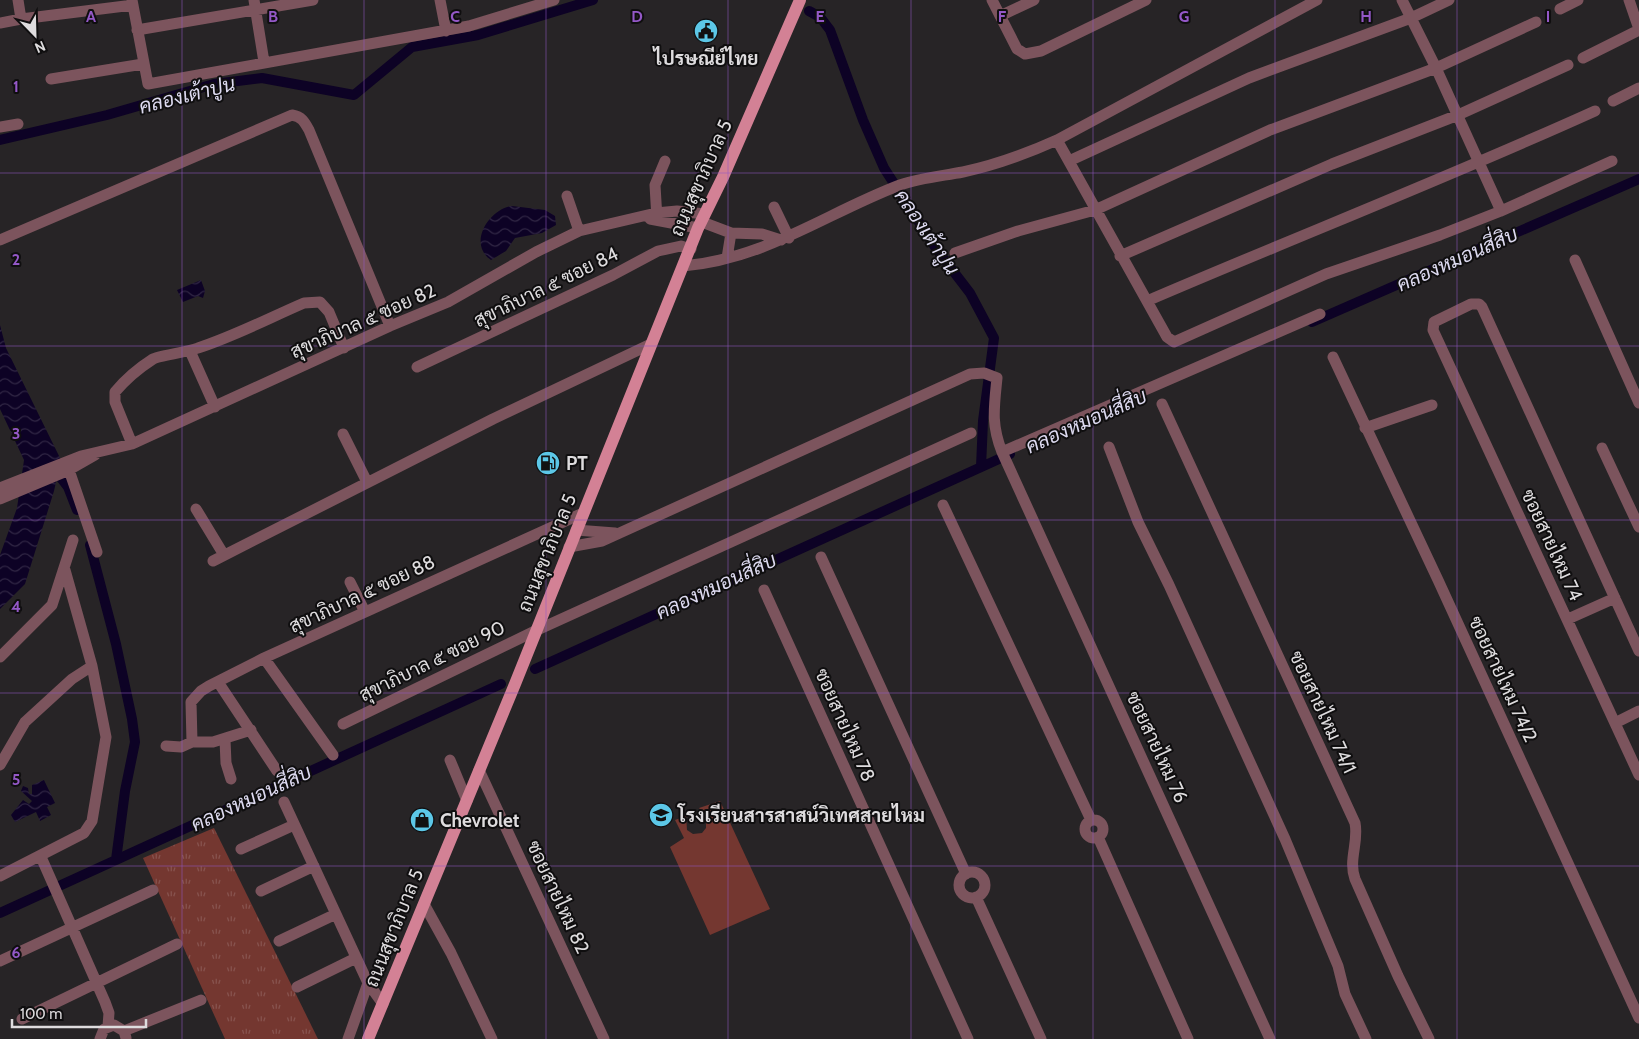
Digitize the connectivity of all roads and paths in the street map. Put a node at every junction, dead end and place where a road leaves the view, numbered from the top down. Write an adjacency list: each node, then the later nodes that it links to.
1 (18, 0): 19 (street)
2 (314, 0): 15 (street)
3 (440, 0): 24 (street)
4 (554, 0): 24 (street)
5 (800, 0): 47 (main road, ถนนสุขาภิบาล 5)
6 (992, 0): 17 (street)
7 (1034, 0): 17 (street)
8 (1146, 0): 17 (street)
9 (1317, 0): 37 (street)
10 (1402, 0): 18 (street)
11 (1449, 0): 18 (street)
12 (1578, 0): 16 (street)
13 (1628, 0): 22 (street)
14 (133, 3): 19 (street); 23 (street)
15 (255, 5): 23 (street); 26 (street)
16 (1560, 9)
17 (1000, 16)
18 (1412, 18): 29 (street); 39 (street)
19 (21, 19): 21 (street)
20 (1536, 22): 29 (street)
21 (0, 23)
22 (1639, 29): 25 (street)
23 (137, 30): 27 (street)
24 (446, 31): 26 (street)
25 (1583, 58)
26 (264, 62): 27 (street)
27 (143, 64): 30 (street)
28 (1568, 65): 34 (street)
29 (1436, 68): 34 (street); 44 (street)
30 (51, 79)
31 (1639, 88): 32 (street)
32 (1613, 101)
33 (1595, 111): 41 (street)
34 (1458, 115): 41 (street); 54 (street)
35 (18, 124): 36 (street)
36 (0, 127)
37 (1057, 140): 39 (street); 50 (street)
38 (665, 161): 46 (street)
39 (1069, 161): 44 (street)
40 (1612, 161): 45 (street)
41 (1478, 164): 45 (street); 58 (street)
42 (567, 196): 48 (street)
43 (774, 207): 50 (street)
44 (1095, 210): 53 (street); 54 (street)
45 (1500, 211): 58 (street)
46 (656, 217): 47 (street, สุขาภิบาล ๕ ซอย 82); 48 (street, สุขาภิบาล ๕ ซอย 82)
47 (702, 221): 49 (street, สุขาภิบาล ๕ ซอย 82); 52 (main road, ถนนสุขาภิบาล 5)
48 (579, 231): 60 (street, สุขาภิบาล ๕ ซอย 82)
49 (731, 233): 50 (street, สุขาภิบาล ๕ ซอย 82); 55 (street)
50 (785, 239): 55 (street)
51 (0, 240): 60 (street)
52 (691, 249): 57 (main road, ถนนสุขาภิบาล 5); 65 (street, สุขาภิบาล ๕ ซอย 84)
53 (955, 253)
54 (1120, 256): 58 (street)
55 (727, 258): 57 (street)
56 (1575, 260): 67 (street)
57 (683, 266): 61 (main road, ถนนสุขาภิบาล 5)
58 (1146, 301)
59 (1320, 314): 76 (street)
60 (390, 326): 62 (street, สุขาภิบาล ๕ ซอย 82)
61 (651, 344): 78 (street); 82 (main road, ถนนสุขาภิบาล 5)
62 (344, 348): 63 (street); 69 (street, สุขาภิบาล ๕ ซอย 82)
63 (190, 351): 69 (street); 73 (street)
64 (1333, 357): 70 (street, ซอยสายไหม 74/2)
65 (417, 367)
66 (1162, 404): 157 (street, ซอยสายไหม 74/1)
67 (1639, 404)
68 (1432, 405): 70 (street)
69 (215, 407): 73 (street, สุขาภิบาล ๕ ซอย 82)
70 (1366, 428): 143 (street, ซอยสายไหม 74/2)
71 (971, 433): 100 (street, สุขาภิบาล ๕ ซอย 90)
72 (343, 434): 78 (street)
73 (132, 444): 77 (street, สุขาภิบาล ๕ ซอย 82)
74 (1109, 447): 156 (street)
75 (1602, 448): 83 (street)
76 (1003, 454): 85 (street, ซอยสายไหม 76); 155 (street, ซอยสายไหม 76)
77 (67, 467): 79 (street, สุขาภิบาล ๕ ซอย 82); 88 (street)
78 (367, 482): 89 (street)
79 (0, 495)
80 (943, 505): 154 (street)
81 (196, 509): 89 (street)
82 (583, 513): 84 (main road, ถนนสุขาภิบาล 5); 98 (street, สุขาภิบาล ๕ ซอย 88)
83 (1639, 527)
84 (576, 530): 85 (street); 87 (main road, ถนนสุขาภิบาล 5)
85 (616, 533): 87 (street)
86 (74, 540): 92 (street)
87 (569, 547): 100 (main road, ถนนสุขาภิบาล 5)
88 (98, 552)
89 (224, 555): 91 (street)
90 (821, 557): 126 (street)
91 (213, 561)
92 (65, 570): 96 (street); 97 (street)
93 (350, 582): 98 (street)
94 (764, 590): 152 (street, ซอยสายไหม 78)
95 (1615, 598): 99 (street); 99 (street, ซอยสายไหม 74); 101 (street)
96 (73, 604): 97 (street); 104 (street)
97 (52, 605): 102 (street)
98 (365, 612): 103 (street, สุขาภิบาล ๕ ซอย 88)
99 (1568, 619): 107 (street, ซอยสายไหม 74)
100 (535, 631): 108 (street, สุขาภิบาล ๕ ซอย 90); 116 (main road, ถนนสุขาภิบาล 5)
101 (1639, 651)
102 (0, 658)
103 (264, 658): 105 (street, สุขาภิบาล ๕ ซอย 88); 113 (street)
104 (92, 666): 115 (street); 124 (street)
105 (218, 682): 109 (street); 111 (street, สุขาภิบาล ๕ ซอย 88)
106 (1639, 711): 107 (street)
107 (1615, 723): 118 (street, ซอยสายไหม 74)
108 (343, 724)
109 (251, 730): 110 (street); 117 (street)
110 (225, 740): 111 (street); 119 (street)
111 (192, 742): 112 (street)
112 (166, 746)
113 (333, 755)
114 (450, 760): 120 (street)
115 (0, 765)
116 (479, 770): 120 (main road, ถนนสุขาภิบาล 5); 151 (street, ซอยสายไหม 82)
117 (278, 771)
118 (1639, 776)
119 (231, 779)
120 (467, 801): 131 (main road, ถนนสุขาภิบาล 5)
121 (284, 802): 122 (street)
122 (294, 825): 123 (street); 125 (street)
123 (241, 849)
124 (41, 857): 127 (street); 133 (street)
125 (314, 866): 129 (street); 132 (street)
126 (966, 874): 130 (street); 130 (street)
127 (0, 876)
128 (154, 890): 133 (street)
129 (261, 891)
130 (976, 897): 153 (street)
131 (424, 904): 142 (main road, ถนนสุขาภิบาล 5); 150 (street)
132 (336, 914): 134 (street); 136 (street)
133 (72, 927): 137 (street); 138 (street)
134 (279, 941)
135 (177, 944): 138 (street)
136 (356, 958): 139 (street); 140 (street)
137 (0, 961)
138 (98, 983): 144 (street); 145 (street)
139 (368, 983): 142 (street); 148 (street)
140 (297, 987)
141 (201, 1000): 146 (street)
142 (383, 1004): 149 (main road, ถนนสุขาภิบาล 5)
143 (1639, 1018)
144 (22, 1019)
145 (108, 1026): 146 (street); 147 (street)
146 (125, 1035)
147 (100, 1039)
148 (348, 1039)
149 (368, 1039)
150 (492, 1039)
151 (604, 1039)
152 (968, 1039)
153 (1041, 1039)
154 (1188, 1039)
155 (1270, 1039)
156 (1366, 1039)
157 (1429, 1039)

